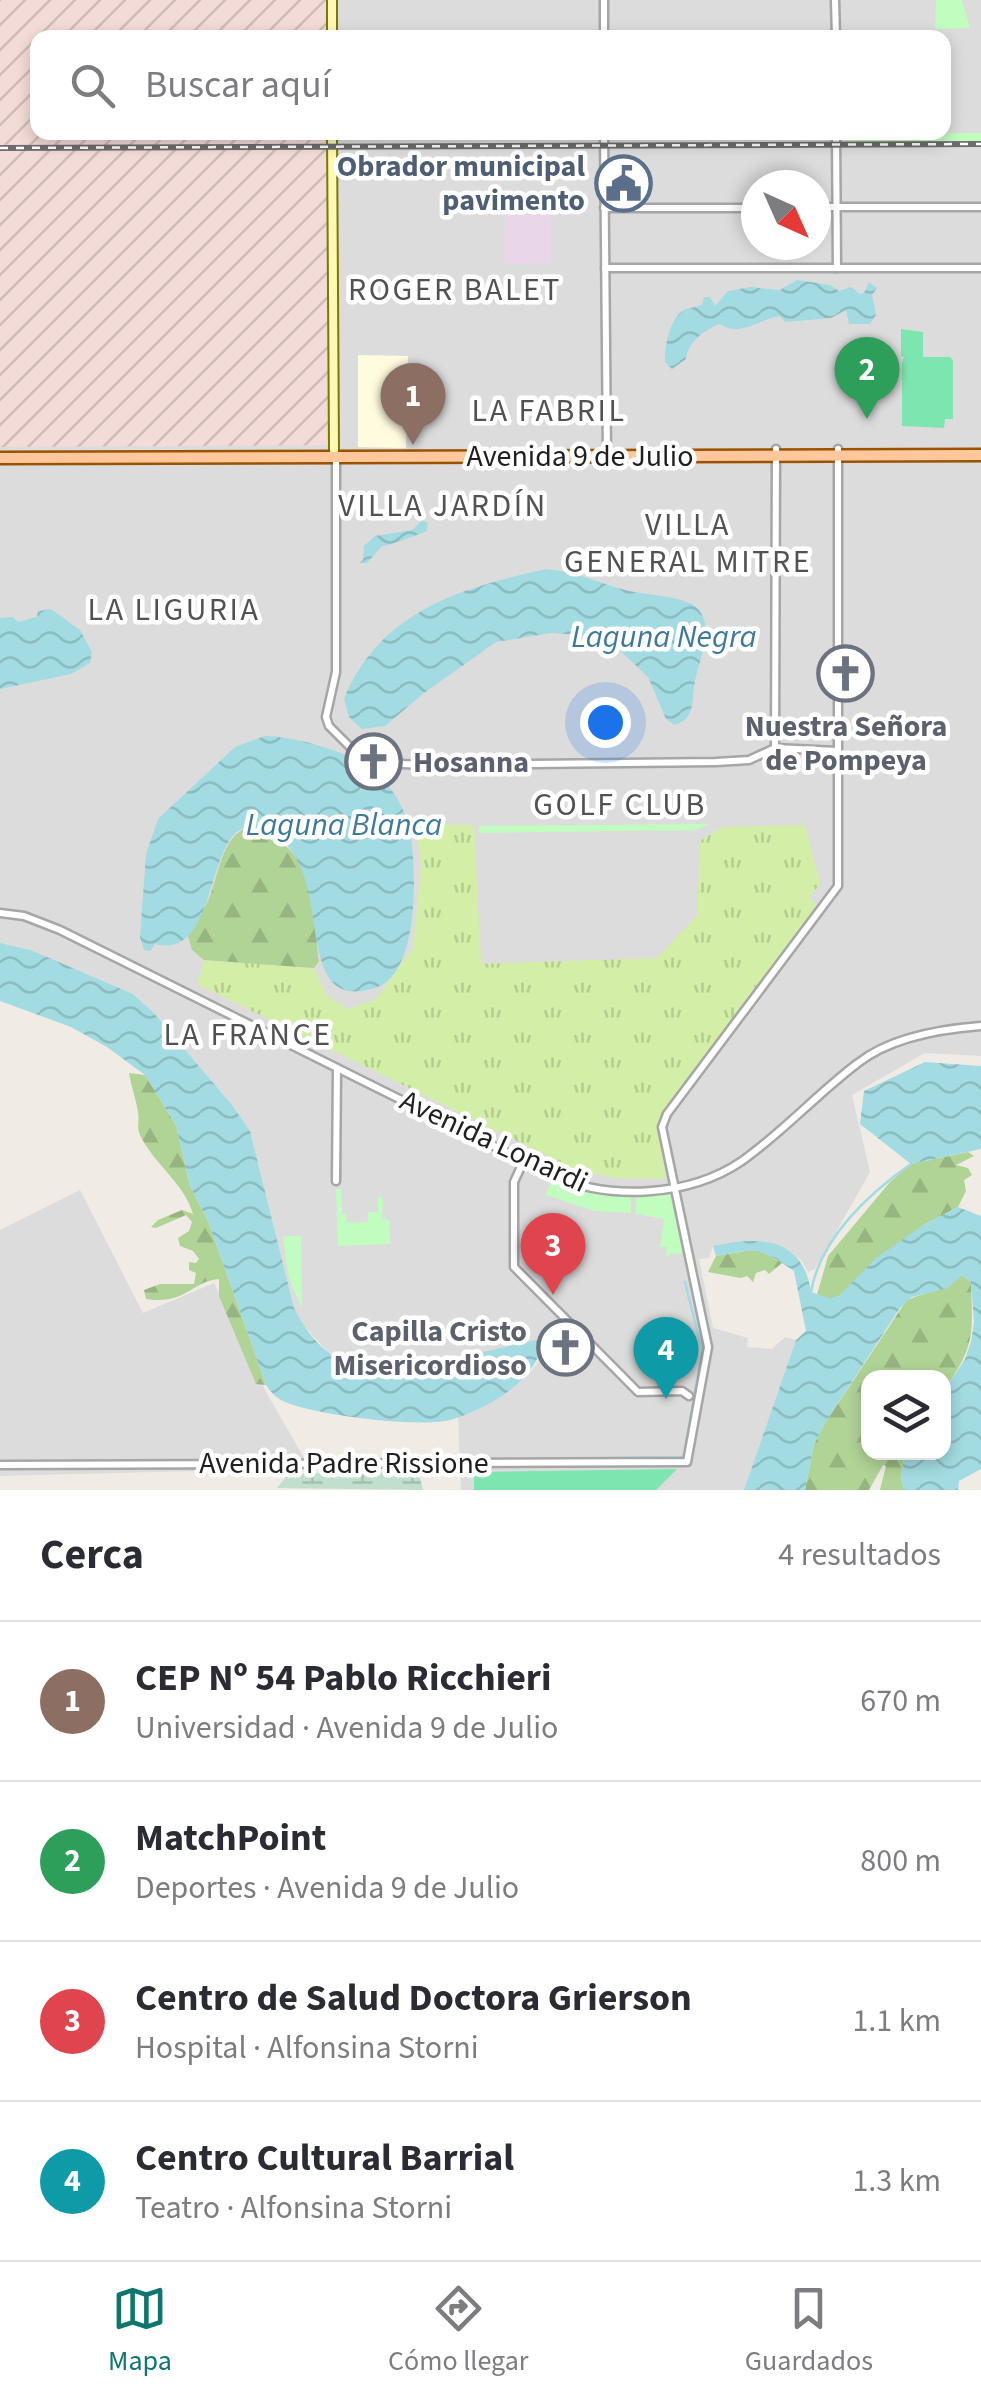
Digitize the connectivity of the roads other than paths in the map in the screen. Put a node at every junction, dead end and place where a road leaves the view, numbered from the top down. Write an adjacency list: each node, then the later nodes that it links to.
1 (332, 0): 4 (main road)
2 (604, 0): 5 (street)
3 (836, 0): 6 (street)
4 (332, 30)
5 (604, 30)
6 (836, 30)
7 (332, 140): 22 (main road)
8 (604, 140): 13 (street)
9 (836, 140): 11 (street)
10 (831, 207): 11 (street)
11 (836, 207): 12 (street); 16 (street)
12 (981, 207)
13 (604, 208): 14 (street); 15 (street)
14 (741, 208)
15 (605, 268): 16 (street); 18 (street)
16 (837, 268): 17 (street)
17 (981, 268)
18 (607, 452): 19 (main road, Avenida 9 de Julio); 22 (main road, Avenida 9 de Julio)
19 (776, 452): 20 (main road, Avenida 9 de Julio); 24 (street)
20 (838, 452): 21 (main road, Avenida 9 de Julio); 25 (street)
21 (981, 452)
22 (335, 453): 23 (main road, Avenida 9 de Julio); 24 (street)
23 (0, 455)
24 (775, 748): 25 (street)
25 (837, 750): 31 (street)
26 (0, 913): 28 (street, Avenida Lonardi)
27 (981, 1026): 31 (street, Avenida Lonardi)
28 (337, 1068): 29 (street, Avenida Lonardi); 30 (street)
29 (524, 1160): 31 (street, Avenida Lonardi); 32 (street)
30 (336, 1180)
31 (675, 1188): 33 (street, Avenida Padre Rissione)
32 (689, 1396)
33 (0, 1465)

